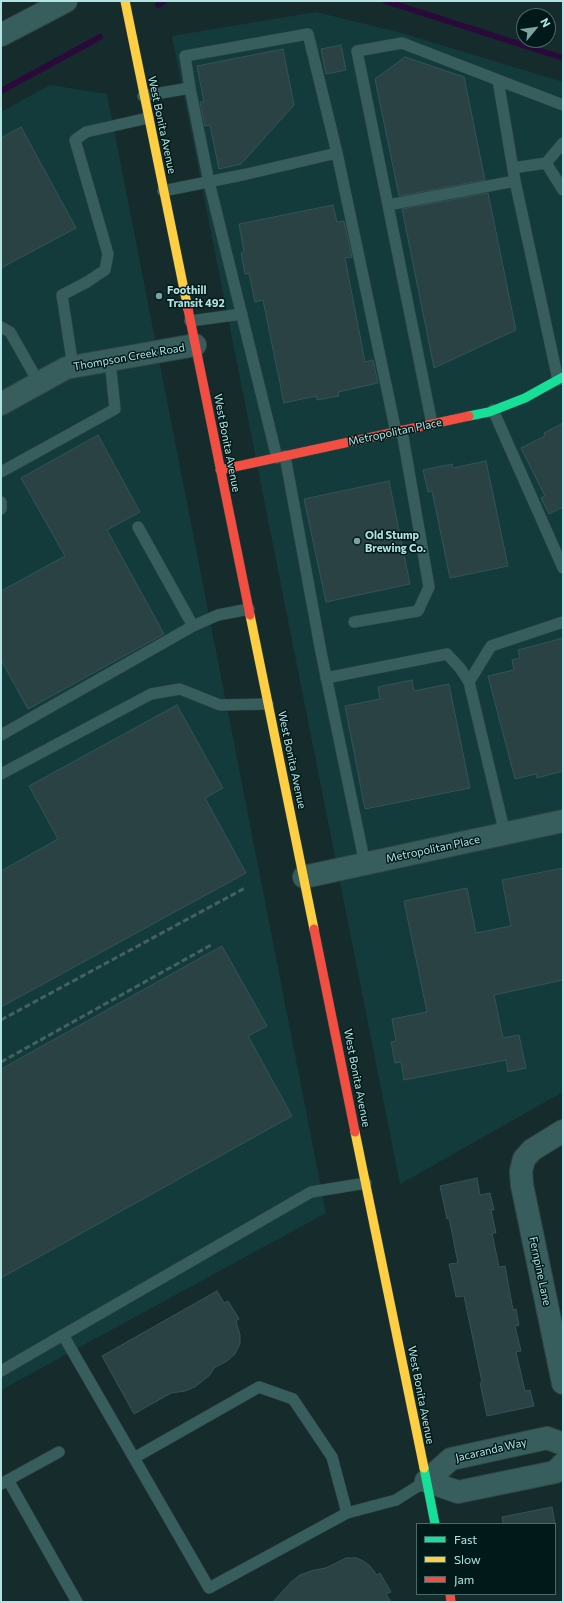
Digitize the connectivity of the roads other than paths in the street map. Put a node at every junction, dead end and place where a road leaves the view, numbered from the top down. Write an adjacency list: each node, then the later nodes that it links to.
1 (66, 1): 3 (street)
2 (125, 1): 6 (main road, West Bonita Avenue)
3 (1, 35)
4 (498, 80): 7 (lane); 12 (lane); 17 (lane)
5 (190, 88): 6 (lane); 10 (lane); 14 (lane)
6 (143, 96): 8 (main road, West Bonita Avenue)
7 (563, 105)
8 (148, 118): 16 (main road, West Bonita Avenue); 23 (lane)
9 (563, 143): 11 (lane)
10 (337, 153): 14 (lane); 29 (lane)
11 (546, 163): 12 (lane); 15 (lane)
12 (513, 168): 13 (lane)
13 (515, 181): 17 (lane); 24 (lane)
14 (209, 182): 16 (lane); 18 (lane)
15 (563, 190)
16 (163, 191): 19 (main road, West Bonita Avenue)
17 (388, 205): 28 (lane)
18 (242, 314): 19 (lane); 30 (lane)
19 (190, 321): 21 (main road, West Bonita Avenue)
20 (1, 327): 25 (lane)
21 (195, 346): 22 (street, Thompson Creek Road); 31 (main road, West Bonita Avenue)
22 (110, 361): 23 (street, Thompson Creek Road); 32 (lane)
23 (73, 367): 25 (street, Thompson Creek Road)
24 (561, 376): 27 (main road, Metropolitan Place)
25 (39, 383): 26 (street, Thompson Creek Road)
26 (1, 404)
27 (493, 410): 28 (main road, Metropolitan Place); 36 (lane)
28 (432, 424): 29 (main road, Metropolitan Place)
29 (399, 431): 30 (main road, Metropolitan Place); 38 (lane)
30 (281, 457): 31 (main road, Metropolitan Place); 41 (lane)
31 (220, 470): 37 (main road, West Bonita Avenue)
32 (1, 472)
33 (1, 502): 34 (lane)
34 (1, 509)
35 (138, 527): 40 (lane)
36 (563, 568)
37 (248, 609): 40 (lane); 43 (main road, West Bonita Avenue)
38 (354, 622)
39 (563, 622): 42 (lane)
40 (193, 626): 44 (lane)
41 (326, 678): 42 (lane); 48 (lane)
42 (469, 682): 47 (lane)
43 (268, 704): 45 (lane); 49 (main road, West Bonita Avenue)
44 (1, 735)
45 (1, 774)
46 (563, 821): 47 (street, Metropolitan Place)
47 (505, 834): 48 (street, Metropolitan Place)
48 (364, 864): 49 (street, Metropolitan Place)
49 (304, 877): 51 (main road, West Bonita Avenue)
50 (563, 1131): 54 (street, Fernpine Lane)
51 (366, 1183): 52 (lane); 59 (main road, West Bonita Avenue)
52 (63, 1336): 53 (lane); 57 (lane)
53 (1, 1371)
54 (563, 1383)
55 (563, 1444): 59 (street, Jacaranda Way)
56 (59, 1452): 60 (lane)
57 (134, 1458): 61 (lane); 61 (lane)
58 (563, 1464): 59 (street)
59 (426, 1480): 61 (lane); 62 (main road, West Bonita Avenue)
60 (5, 1482): 63 (lane)
61 (347, 1513)
62 (435, 1523)
63 (77, 1602)

